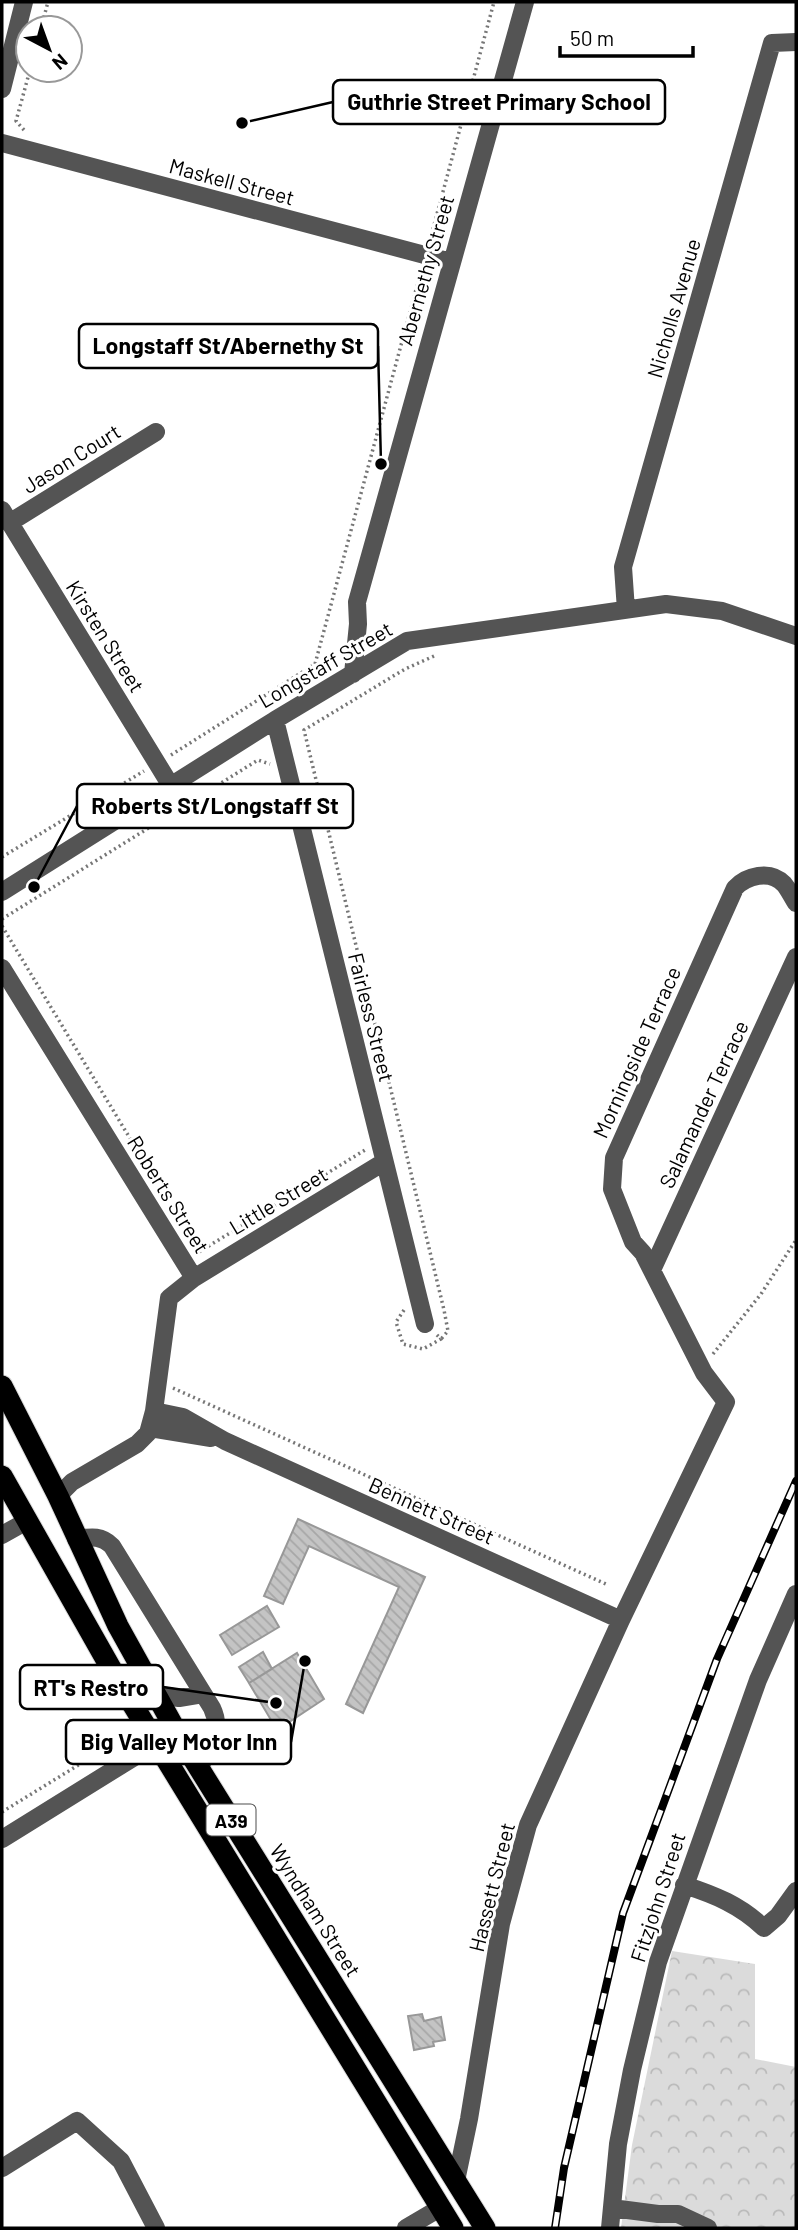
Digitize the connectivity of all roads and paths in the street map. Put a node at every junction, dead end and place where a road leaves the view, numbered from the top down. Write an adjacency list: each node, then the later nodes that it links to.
1 (24, 2): 6 (street)
2 (494, 2): 9 (path)
3 (525, 2): 10 (street, Abernethy Street)
4 (796, 42): 13 (street, Nicholls Avenue)
5 (26, 84): 7 (path)
6 (2, 89)
7 (27, 135)
8 (2, 143): 9 (street, Maskell Street)
9 (426, 256): 10 (street, Maskell Street); 18 (path)
10 (450, 262): 16 (street, Abernethy Street)
11 (156, 432): 12 (street, Jason Court)
12 (6, 517): 18 (street, Kirsten Street)
13 (626, 610): 14 (street, Longstaff Street); 16 (street, Longstaff Street)
14 (796, 636)
15 (437, 655): 37 (path)
16 (353, 674): 17 (street, Longstaff Street)
17 (275, 720): 20 (street, Longstaff Street); 30 (street, Fairless Street)
18 (158, 763): 20 (street, Kirsten Street); 21 (path)
19 (272, 764): 24 (path)
20 (171, 786): 22 (street, Longstaff Street)
21 (2, 857)
22 (2, 892)
23 (796, 903): 33 (street, Morningside Terrace)
24 (2, 919)
25 (2, 926): 28 (path)
26 (796, 957): 33 (street, Salamander Terrace)
27 (2, 968): 34 (street, Roberts Street)
28 (136, 1147)
29 (367, 1149): 32 (path)
30 (384, 1162): 34 (street, Little Street); 36 (street, Fairless Street)
31 (796, 1240): 38 (path)
32 (199, 1252)
33 (652, 1270): 38 (street, Morningside Terrace)
34 (194, 1278): 41 (street, Roberts Street)
35 (405, 1308): 37 (path)
36 (425, 1324): 37 (path)
37 (441, 1339)
38 (704, 1374): 49 (street, Morningside Terrace)
39 (2, 1386): 43 (highway, Wyndham Street / A39)
40 (172, 1388): 47 (path)
41 (152, 1420): 43 (street); 49 (street, Bennett Street)
42 (2, 1476): 44 (highway, A39)
43 (58, 1496): 44 (highway); 46 (highway, Wyndham Street / A39)
44 (27, 1521): 45 (street); 53 (highway, A39)
45 (2, 1535)
46 (76, 1538): 50 (highway, Wyndham Street / A39); 51 (street)
47 (608, 1585)
48 (796, 1594): 57 (street, Fitzjohn Street)
49 (621, 1620): 60 (street, Hassett Street)
50 (155, 1694): 51 (street); 54 (highway, Wyndham Street / A39)
51 (203, 1695): 54 (street)
52 (124, 1737): 55 (path)
53 (157, 1743): 56 (street); 61 (highway, A39)
54 (199, 1768): 60 (highway, Wyndham Street / A39)
55 (2, 1812)
56 (2, 1839)
57 (684, 1885): 58 (street); 62 (street, Fitzjohn Street)
58 (796, 1891)
59 (2, 2168): 64 (street)
60 (456, 2181): 61 (highway); 67 (highway, Wyndham Street / A39)
61 (440, 2208): 65 (street); 66 (highway, A39)
62 (612, 2208): 63 (street); 68 (street, Fitzjohn Street)
63 (663, 2221): 69 (street)
64 (156, 2228)
65 (406, 2228)
66 (453, 2228)
67 (485, 2228)
68 (610, 2228)
69 (708, 2228)

